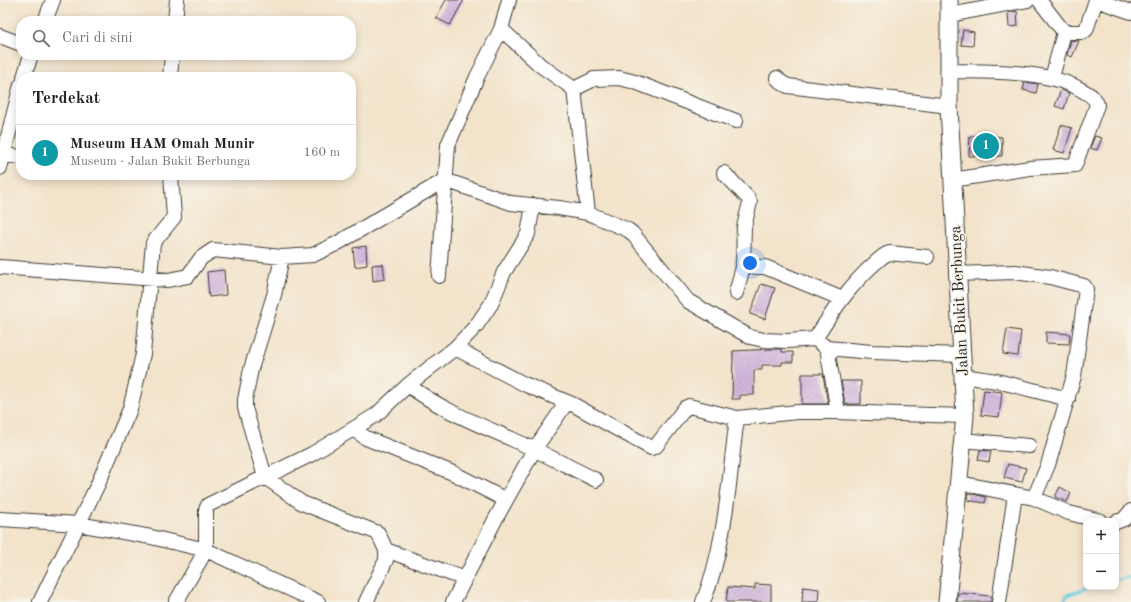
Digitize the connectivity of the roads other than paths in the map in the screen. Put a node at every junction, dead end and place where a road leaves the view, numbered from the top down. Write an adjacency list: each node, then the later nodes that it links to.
1 (53, 0): 8 (street)
2 (177, 0): 9 (street)
3 (509, 0): 10 (street)
4 (1028, 0): 6 (street)
5 (1039, 0): 11 (street)
6 (950, 7): 16 (main road, Jalan Bukit Berbunga)
7 (1131, 12): 11 (street)
8 (46, 16)
9 (175, 16)
10 (501, 29): 21 (street); 29 (street)
11 (1064, 32): 20 (street)
12 (0, 36): 13 (street)
13 (16, 42)
14 (29, 60): 17 (street)
15 (172, 60): 18 (street)
16 (949, 71): 20 (street); 23 (main road, Jalan Bukit Berbunga)
17 (26, 72)
18 (170, 72)
19 (777, 78): 23 (street)
20 (1052, 78): 30 (street)
21 (574, 89): 24 (street); 32 (street)
22 (16, 104): 25 (street)
23 (949, 106): 30 (main road, Jalan Bukit Berbunga)
24 (736, 121)
25 (3, 152): 26 (street)
26 (16, 156)
27 (724, 173): 36 (street)
28 (171, 180): 39 (street)
29 (445, 180): 31 (street); 33 (street); 38 (street)
30 (952, 180): 37 (main road, Jalan Bukit Berbunga)
31 (533, 205): 32 (street); 43 (street)
32 (588, 213): 42 (street)
33 (282, 257): 39 (street); 57 (street)
34 (927, 257): 41 (street)
35 (0, 266): 39 (street)
36 (743, 267): 40 (street); 41 (street)
37 (956, 274): 45 (main road, Jalan Bukit Berbunga); 48 (street)
38 (439, 276)
39 (150, 279): 67 (street)
40 (736, 293)
41 (840, 298): 42 (street)
42 (814, 340): 44 (street)
43 (455, 348): 47 (street); 49 (street)
44 (826, 348): 45 (street); 50 (street)
45 (961, 355): 46 (main road, Jalan Bukit Berbunga)
46 (962, 376): 48 (street); 51 (main road, Jalan Bukit Berbunga)
47 (408, 385): 53 (street); 56 (street)
48 (1068, 399): 61 (street)
49 (568, 402): 52 (street); 56 (street)
50 (838, 412): 51 (street); 52 (street)
51 (965, 416): 54 (main road, Jalan Bukit Berbunga)
52 (737, 418): 76 (street)
53 (353, 429): 57 (street); 62 (street)
54 (962, 440): 55 (street); 59 (main road, Jalan Bukit Berbunga)
55 (1029, 446)
56 (534, 450): 58 (street); 62 (street)
57 (265, 477): 68 (street); 69 (street)
58 (596, 480)
59 (960, 483): 60 (street); 77 (main road, Jalan Bukit Berbunga)
60 (1015, 495): 61 (street); 78 (street)
61 (1034, 498): 64 (street)
62 (506, 500): 70 (street)
63 (1131, 511): 66 (street)
64 (1090, 518)
65 (0, 519): 67 (street)
66 (1119, 521)
67 (78, 524): 68 (street); 71 (street)
68 (206, 550): 72 (street); 73 (street)
69 (386, 550): 70 (street); 74 (street)
70 (465, 579): 75 (street)
71 (40, 602)
72 (176, 602)
73 (318, 602)
74 (366, 602)
75 (453, 602)
76 (702, 602)
77 (947, 602)
78 (999, 602)

